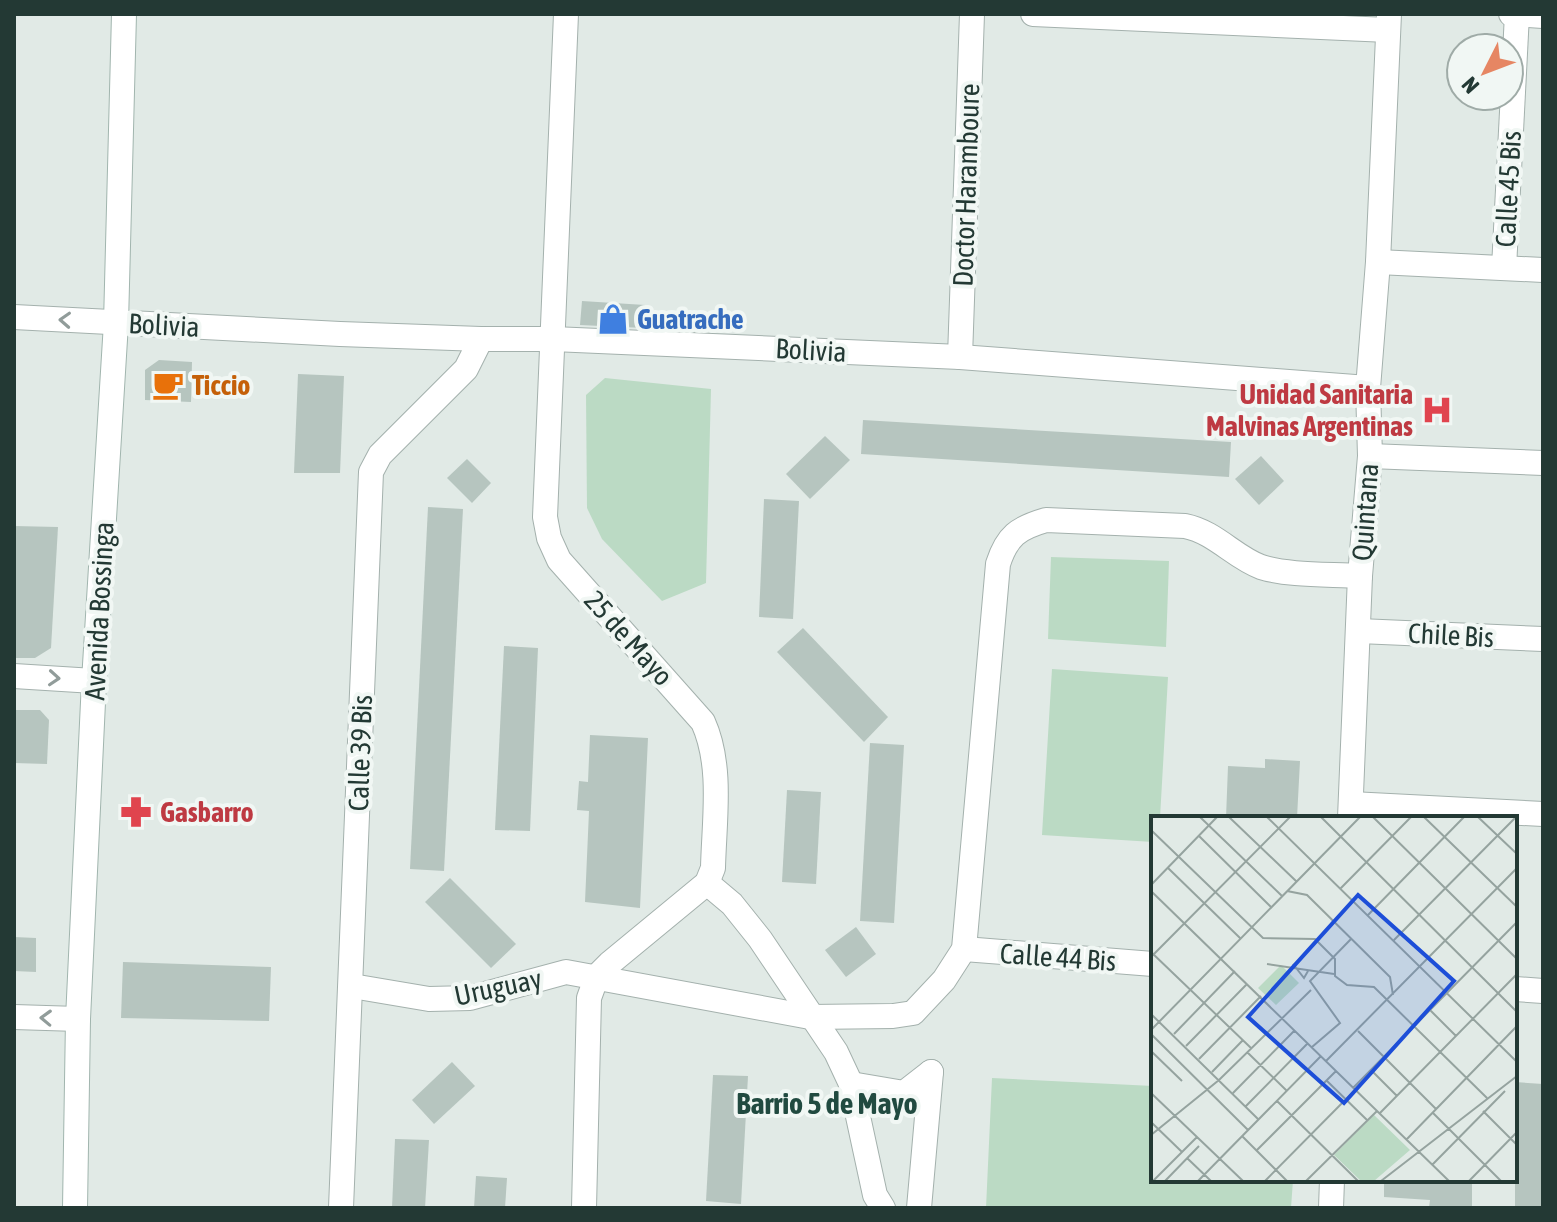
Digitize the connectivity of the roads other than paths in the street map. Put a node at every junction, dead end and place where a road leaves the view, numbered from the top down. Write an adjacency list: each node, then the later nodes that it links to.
1 (124, 14): 14 (street, Avenida Bossinga)
2 (566, 14): 16 (street, 25 de Mayo)
3 (972, 14): 17 (street, Doctor Haramboure)
4 (1033, 14): 7 (street)
5 (1511, 14): 6 (street)
6 (1517, 14): 8 (street); 11 (street, Calle 45 Bis)
7 (1154, 16): 9 (street)
8 (1543, 16)
9 (1389, 22): 10 (street, Quintana)
10 (1378, 262): 11 (street); 18 (street, Quintana)
11 (1504, 268): 12 (street)
12 (1543, 270)
13 (14, 317): 14 (street, Bolivia, one-way to 13)
14 (116, 323): 15 (street, Bolivia); 25 (street, Avenida Bossinga)
15 (481, 339): 16 (street, Bolivia); 32 (street, Calle 39 Bis)
16 (553, 339): 17 (street, Bolivia); 28 (street, 25 de Mayo)
17 (960, 357): 18 (street, Bolivia)
18 (1368, 388): 19 (street, Quintana)
19 (1370, 456): 20 (street); 21 (street, Quintana)
20 (1543, 463)
21 (1360, 576): 22 (street, Quintana); 29 (street)
22 (1359, 631): 23 (street, Chile Bis); 26 (street, Quintana)
23 (1543, 639)
24 (14, 676): 25 (street, one-way to 25)
25 (94, 681): 37 (street, Avenida Bossinga)
26 (1350, 811): 27 (street)
27 (1543, 814)
28 (707, 883): 31 (street); 36 (street)
29 (964, 949): 30 (street, Calle 44 Bis); 36 (street, Uruguay)
30 (1151, 964)
31 (597, 976): 32 (street, Uruguay); 36 (street, Uruguay); 42 (street)
32 (352, 986): 41 (street, Calle 39 Bis)
33 (1517, 989): 34 (street)
34 (1543, 991)
35 (14, 1017): 37 (street, one-way to 35)
36 (810, 1017): 38 (street)
37 (78, 1019): 40 (street, Avenida Bossinga)
38 (851, 1084): 43 (street); 44 (street)
39 (1332, 1182): 45 (street)
40 (75, 1208)
41 (341, 1208)
42 (584, 1208)
43 (883, 1208)
44 (919, 1208)
45 (1331, 1208)

